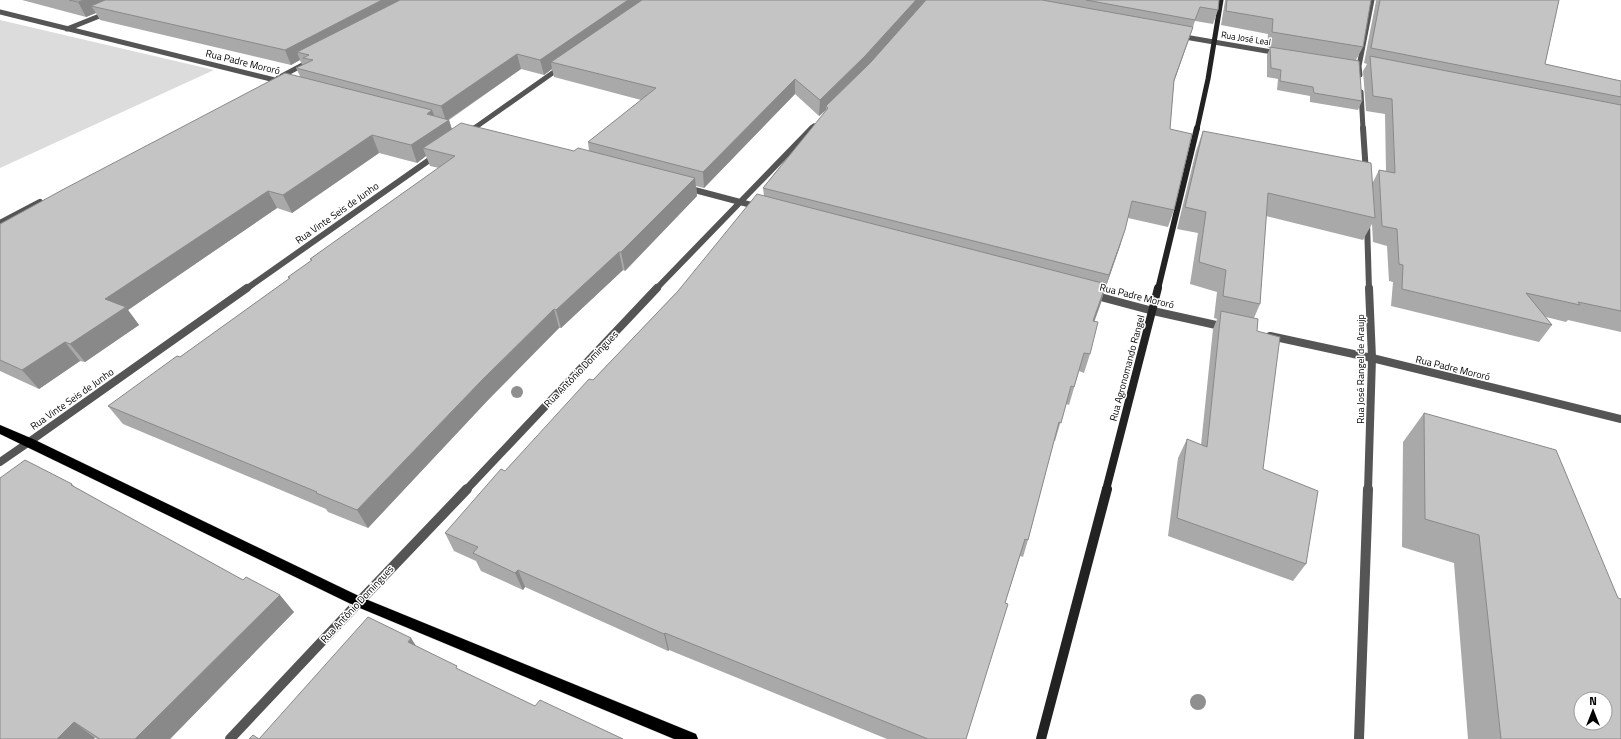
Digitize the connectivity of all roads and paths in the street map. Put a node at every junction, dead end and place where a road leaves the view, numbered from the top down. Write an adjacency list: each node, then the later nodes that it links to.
1 (1221, 0): 7 (main road, Rua Agronomando Rangel)
2 (1372, 0): 19 (street)
3 (0, 12): 5 (street, Rua Padre Mororó)
4 (110, 12): 5 (street)
5 (67, 29): 11 (street, Rua Padre Mororó)
6 (1170, 34): 7 (street, Rua José Leal)
7 (1216, 43): 8 (street, Rua José Leal); 27 (main road, Rua Agronomando Rangel)
8 (1284, 54)
9 (315, 58): 11 (street)
10 (567, 63): 15 (street)
11 (274, 80): 12 (street); 13 (street, Rua Padre Mororó)
12 (267, 84)
13 (289, 84)
14 (822, 118): 22 (street, Rua Antônio Domingues)
15 (470, 131): 16 (street); 17 (street)
16 (463, 132)
17 (478, 133)
18 (444, 150): 33 (street, Rua Vinte Seis de Junho)
19 (1364, 177)
20 (678, 186): 22 (street)
21 (49, 198): 25 (street)
22 (740, 202): 23 (street); 35 (street, Rua Antônio Domingues)
23 (770, 210)
24 (1367, 214): 30 (street, Rua José Rangel de Araujp)
25 (0, 223)
26 (1084, 293): 27 (street, Rua Padre Mororó)
27 (1153, 311): 28 (street, Rua Padre Mororó); 38 (main road, Rua Agronomando Rangel)
28 (1231, 328)
29 (1262, 335): 30 (street, Rua Padre Mororó)
30 (1372, 358): 31 (street, Rua Padre Mororó); 39 (street, Rua José Rangel de Araujp)
31 (1621, 419)
32 (0, 429): 33 (main road)
33 (29, 442): 34 (street, Rua Vinte Seis de Junho); 35 (main road)
34 (0, 462)
35 (359, 602): 36 (street, Rua Antônio Domingues); 37 (main road)
36 (230, 739)
37 (691, 739)
38 (1041, 739)
39 (1358, 739)

